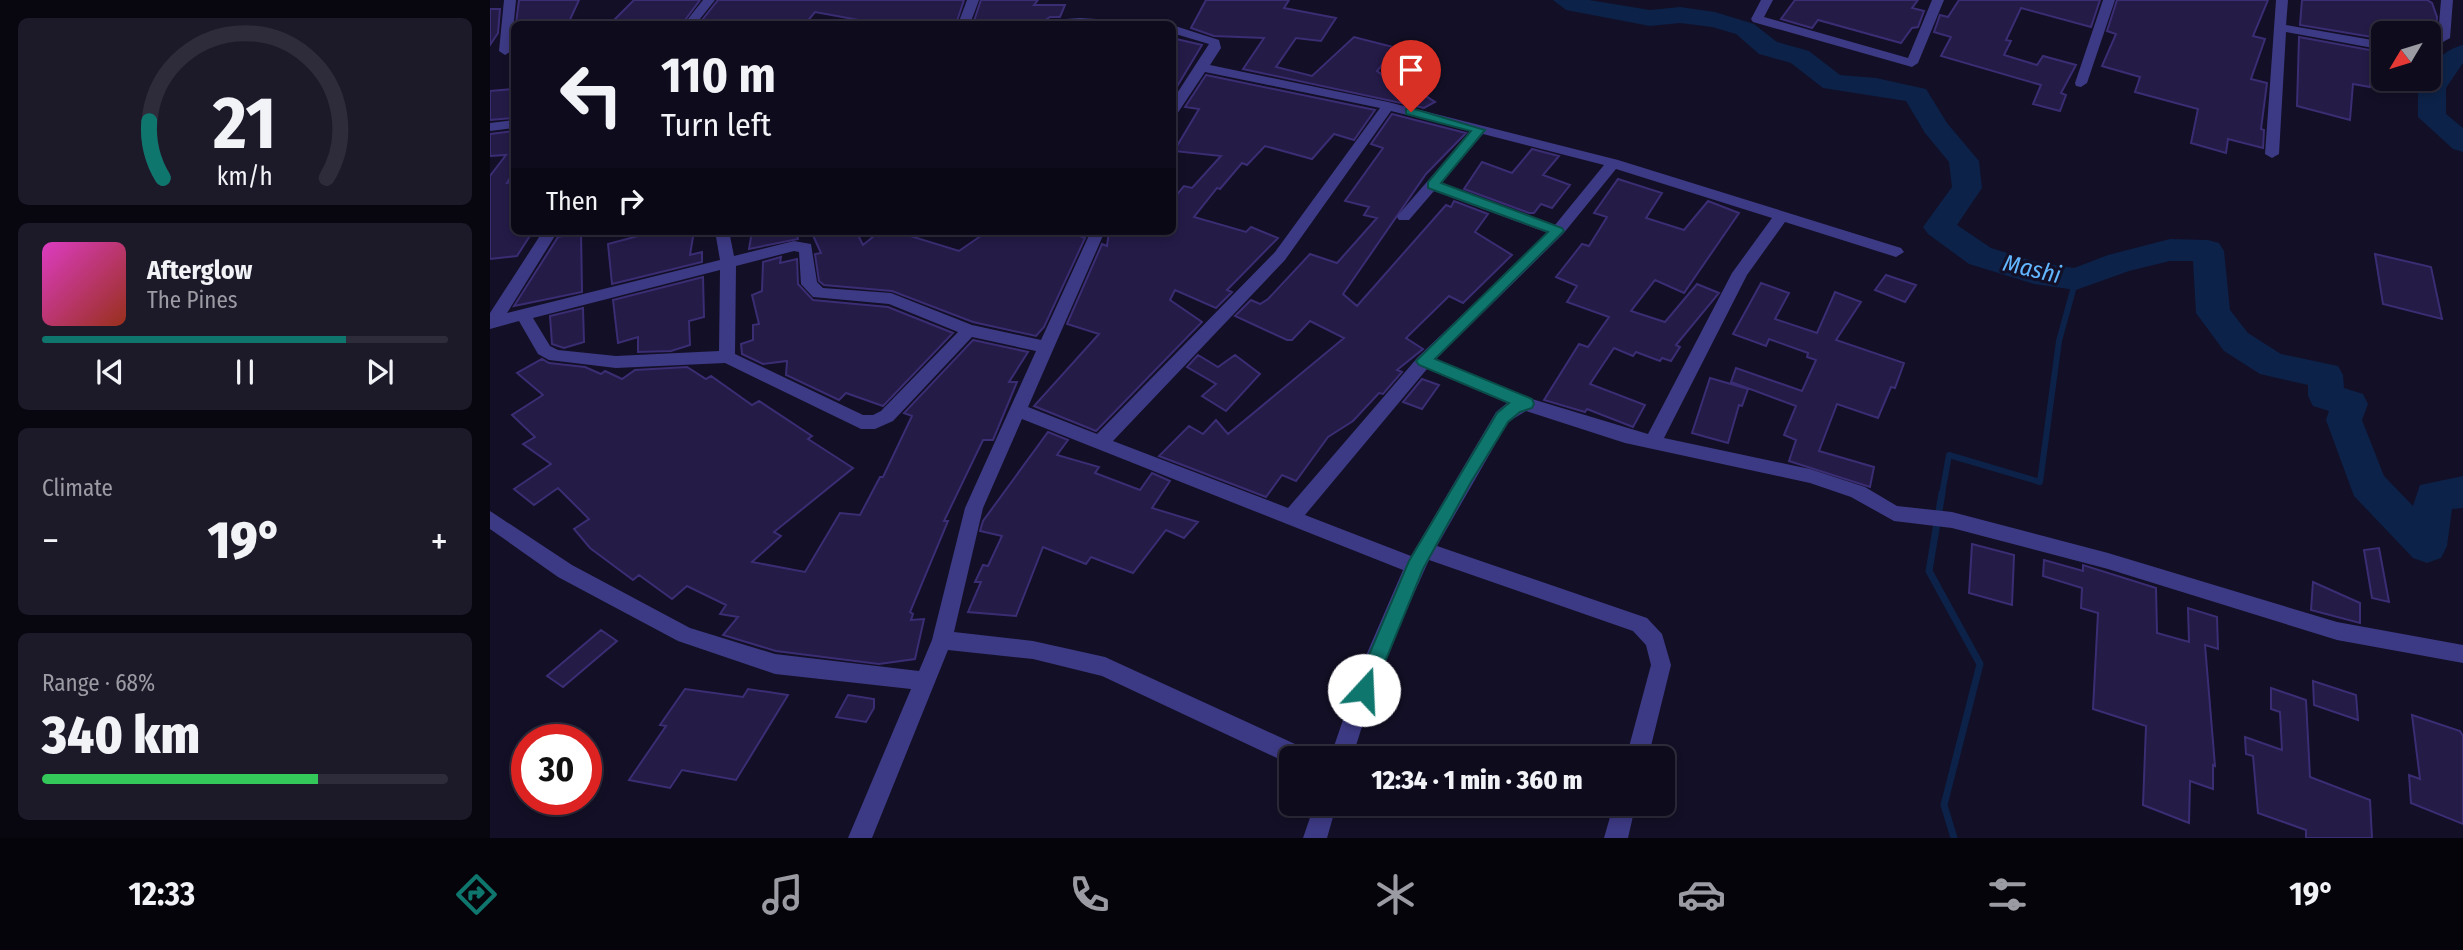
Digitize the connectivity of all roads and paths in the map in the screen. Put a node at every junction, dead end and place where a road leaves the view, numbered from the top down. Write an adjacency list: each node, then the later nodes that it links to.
1 (510, 0): 15 (street)
2 (709, 0): 9 (street)
3 (973, 0): 10 (street)
4 (1767, 0): 5 (street)
5 (1938, 0)
6 (2109, 0): 18 (street)
7 (2282, 0): 11 (street)
8 (2447, 0): 13 (street)
9 (692, 21)
10 (965, 21)
11 (2280, 27): 14 (street); 24 (street)
12 (1176, 30): 17 (street)
13 (2441, 40)
14 (2371, 44)
15 (510, 51): 16 (street)
16 (490, 53)
17 (1202, 67): 19 (street); 20 (street)
18 (2081, 83)
19 (1176, 105)
20 (1388, 106): 23 (street); 44 (street)
21 (511, 124): 22 (street)
22 (490, 127)
23 (1479, 130): 25 (street); 26 (street)
24 (2272, 154)
25 (1614, 163): 27 (street); 29 (street)
26 (1432, 185): 28 (street); 29 (street)
27 (1782, 217): 33 (street); 43 (street)
28 (1404, 218)
29 (1558, 231): 40 (street)
30 (548, 235): 36 (street)
31 (723, 235): 34 (street)
32 (1096, 235): 38 (street)
33 (1896, 251)
34 (728, 263): 35 (street); 37 (street); 39 (street)
35 (523, 315): 36 (street); 39 (street)
36 (491, 323)
37 (969, 330): 38 (street); 39 (street)
38 (1044, 347): 42 (street)
39 (727, 357)
40 (1424, 361): 41 (street); 45 (street)
41 (1526, 404): 43 (street); 47 (street)
42 (1019, 411): 44 (street); 48 (street)
43 (1653, 442): 49 (street)
44 (1100, 443): 45 (street)
45 (1292, 517): 47 (street)
46 (490, 519): 50 (street)
47 (1420, 558): 51 (street); 52 (street)
48 (942, 640): 50 (street); 53 (street)
49 (2463, 654)
50 (925, 681): 56 (street)
51 (1345, 746)
52 (1640, 746)
53 (1279, 748)
54 (1322, 816): 57 (street)
55 (1622, 816): 58 (street)
56 (860, 838)
57 (1315, 838)
58 (1616, 838)

